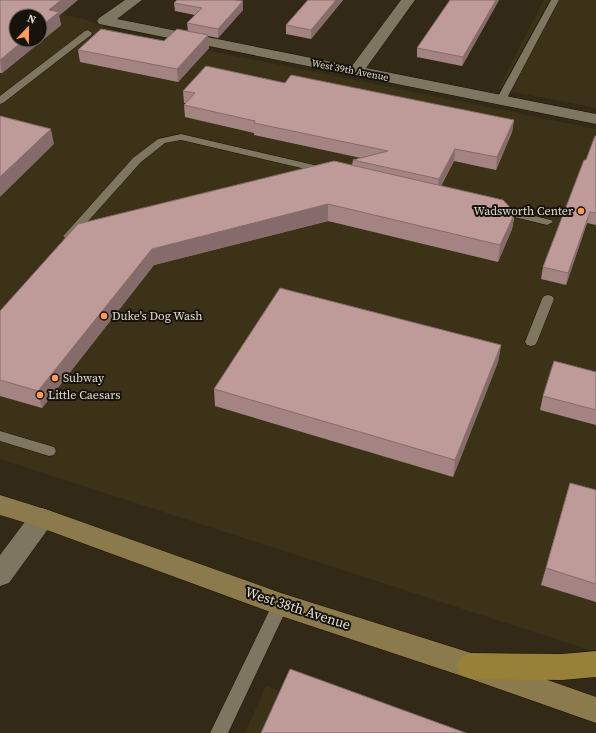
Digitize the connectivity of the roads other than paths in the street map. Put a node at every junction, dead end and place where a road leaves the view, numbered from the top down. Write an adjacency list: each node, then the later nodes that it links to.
1 (135, 0): 5 (street, West 39th Avenue)
2 (408, 0): 5 (street)
3 (555, 0): 6 (lane)
4 (88, 33): 7 (lane)
5 (356, 72): 6 (street, West 39th Avenue)
6 (502, 100): 8 (street, West 39th Avenue)
7 (0, 101)
8 (596, 119)
9 (335, 173): 12 (lane)
10 (487, 208): 11 (lane)
11 (548, 222)
12 (62, 243)
13 (548, 299): 14 (lane)
14 (531, 342)
15 (0, 436): 16 (lane)
16 (49, 451)
17 (0, 505): 18 (main road, West 38th Avenue)
18 (42, 518): 19 (street); 20 (main road, West 38th Avenue)
19 (0, 575)
20 (281, 604): 22 (main road, West 38th Avenue); 24 (lane)
21 (596, 664): 22 (main road)
22 (471, 666): 23 (main road, West 38th Avenue)
23 (596, 710)
24 (219, 733)

